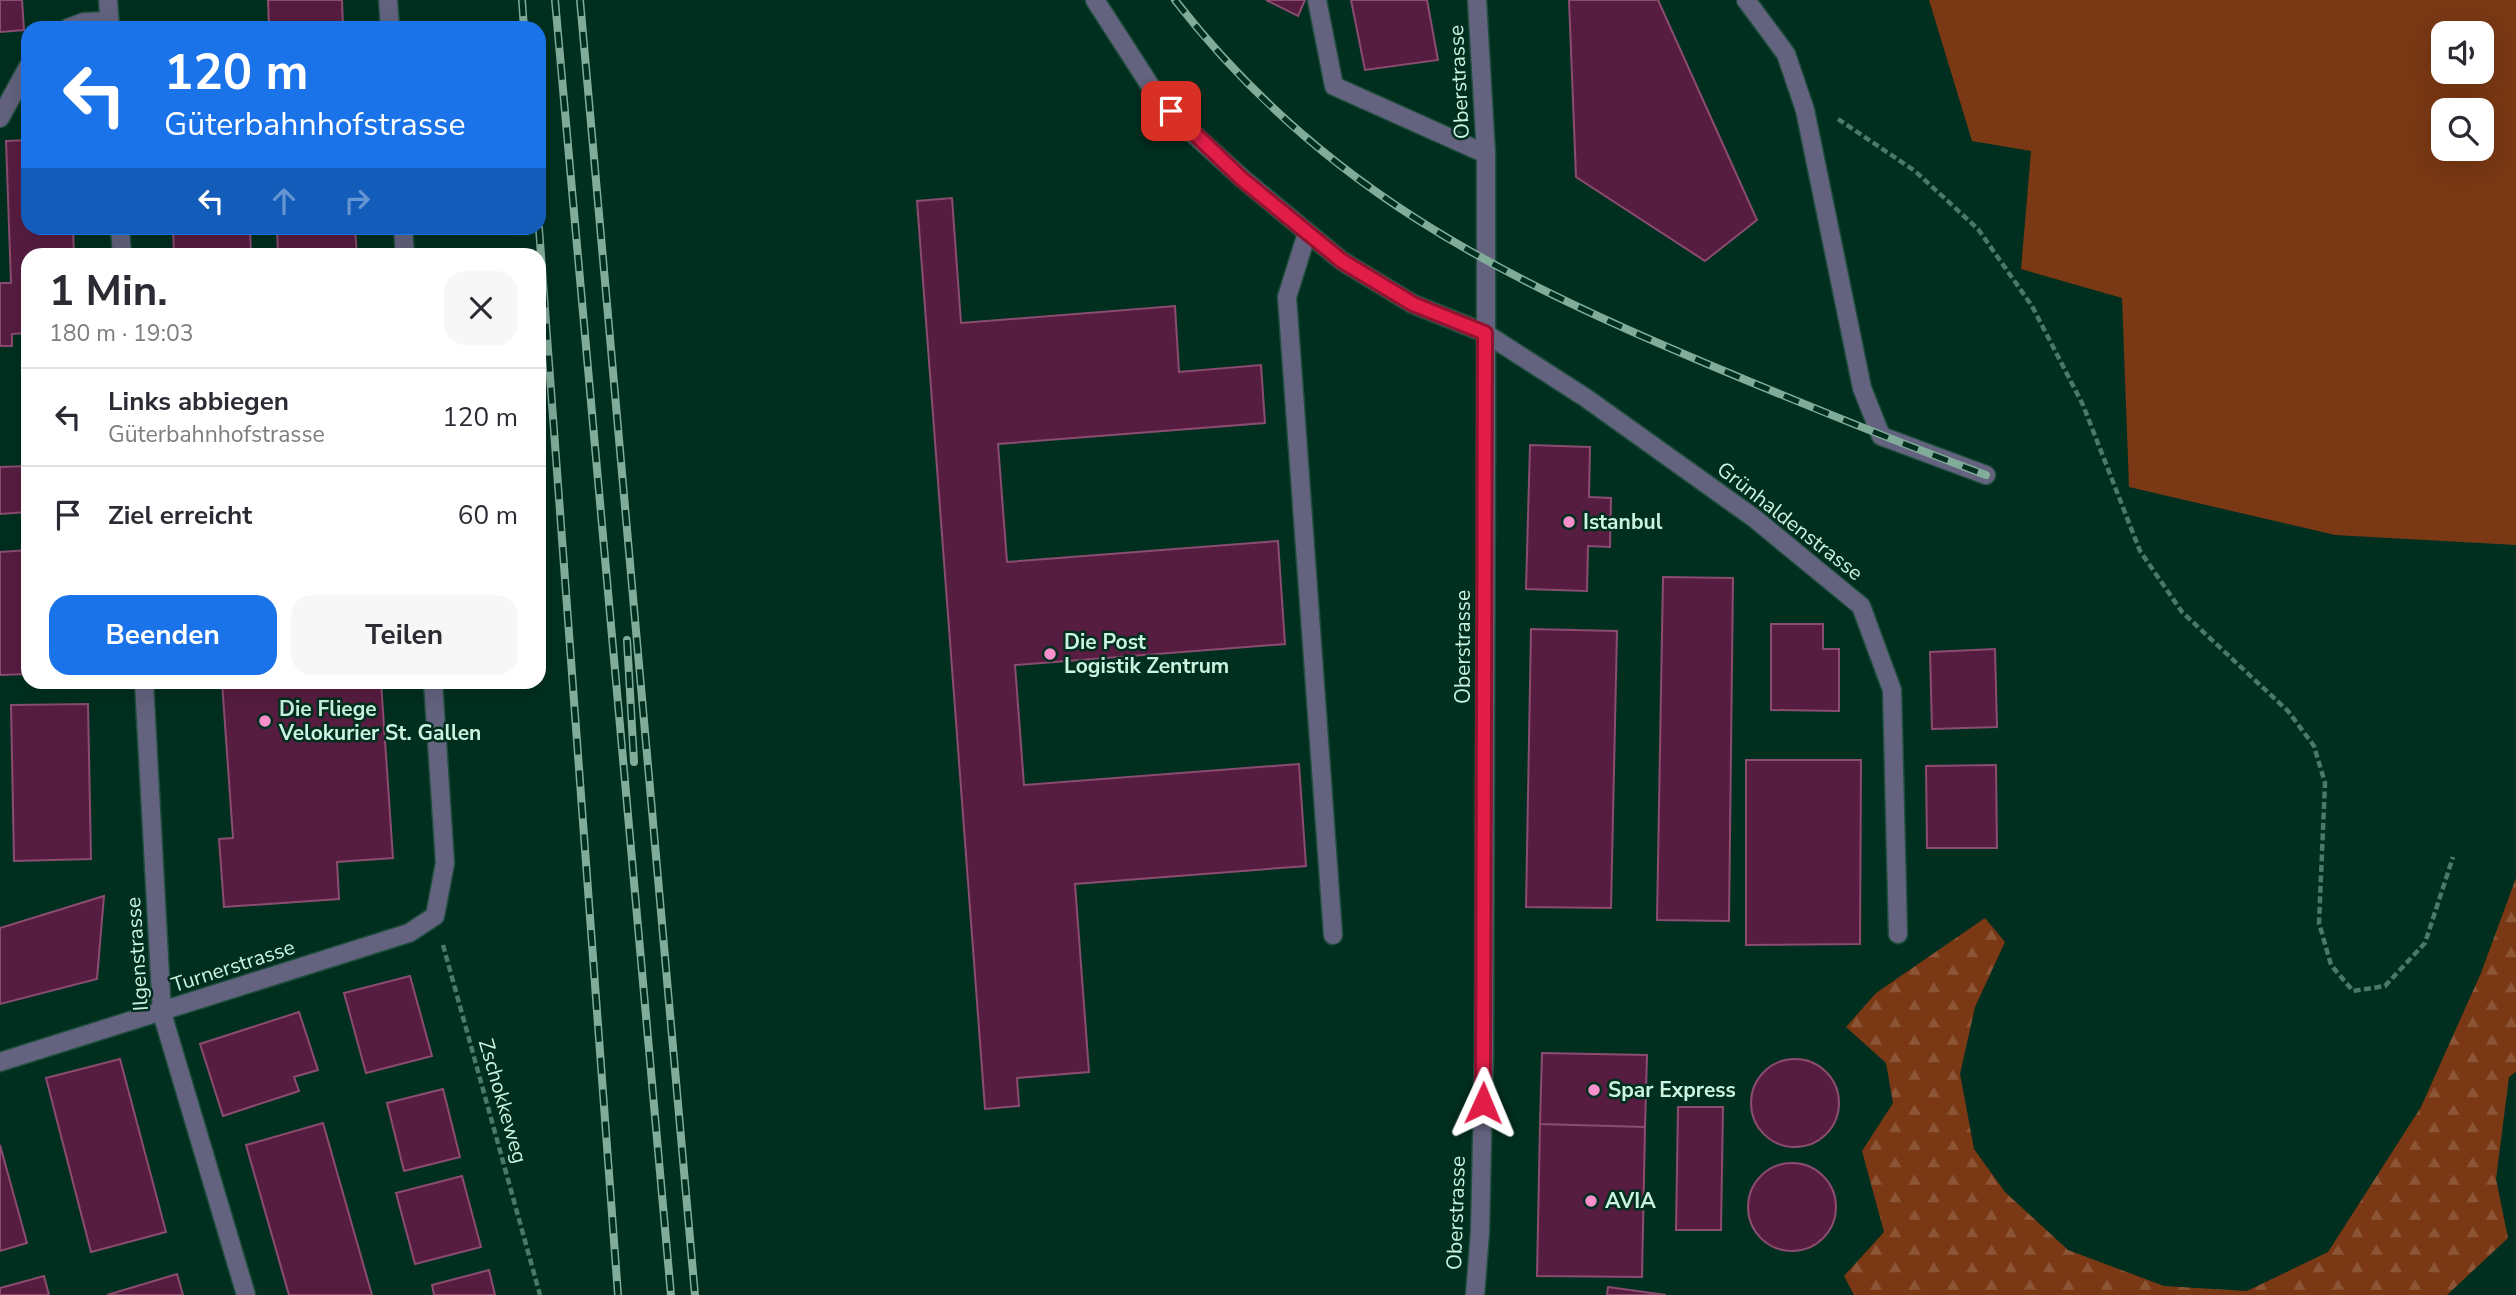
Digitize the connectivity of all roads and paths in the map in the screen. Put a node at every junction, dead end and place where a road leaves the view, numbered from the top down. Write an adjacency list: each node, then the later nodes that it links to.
1 (108, 0): 7 (street)
2 (388, 0): 8 (street)
3 (1095, 0): 13 (street, Grünhaldenstrasse)
4 (1317, 0): 12 (street)
5 (1477, 0): 12 (street, Oberstrasse)
6 (1746, 0): 10 (street)
7 (110, 21)
8 (390, 21)
9 (21, 80): 11 (street)
10 (1805, 110): 15 (street); 18 (path)
11 (0, 118)
12 (1486, 154): 14 (street, Oberstrasse)
13 (1307, 233): 14 (street, Grünhaldenstrasse); 21 (street)
14 (1485, 333): 20 (street, Grünhaldenstrasse); 26 (street, Oberstrasse)
15 (1986, 475)
16 (144, 689): 22 (street, Ilgenstrasse)
17 (433, 689): 19 (street)
18 (2453, 857)
19 (435, 916): 22 (street, Turnerstrasse); 25 (path, Zschokkeweg)
20 (1898, 934)
21 (1334, 935)
22 (162, 1013): 23 (street, Turnerstrasse); 24 (street, Ilgenstrasse)
23 (0, 1062)
24 (246, 1295)
25 (540, 1295)
26 (1475, 1295)

